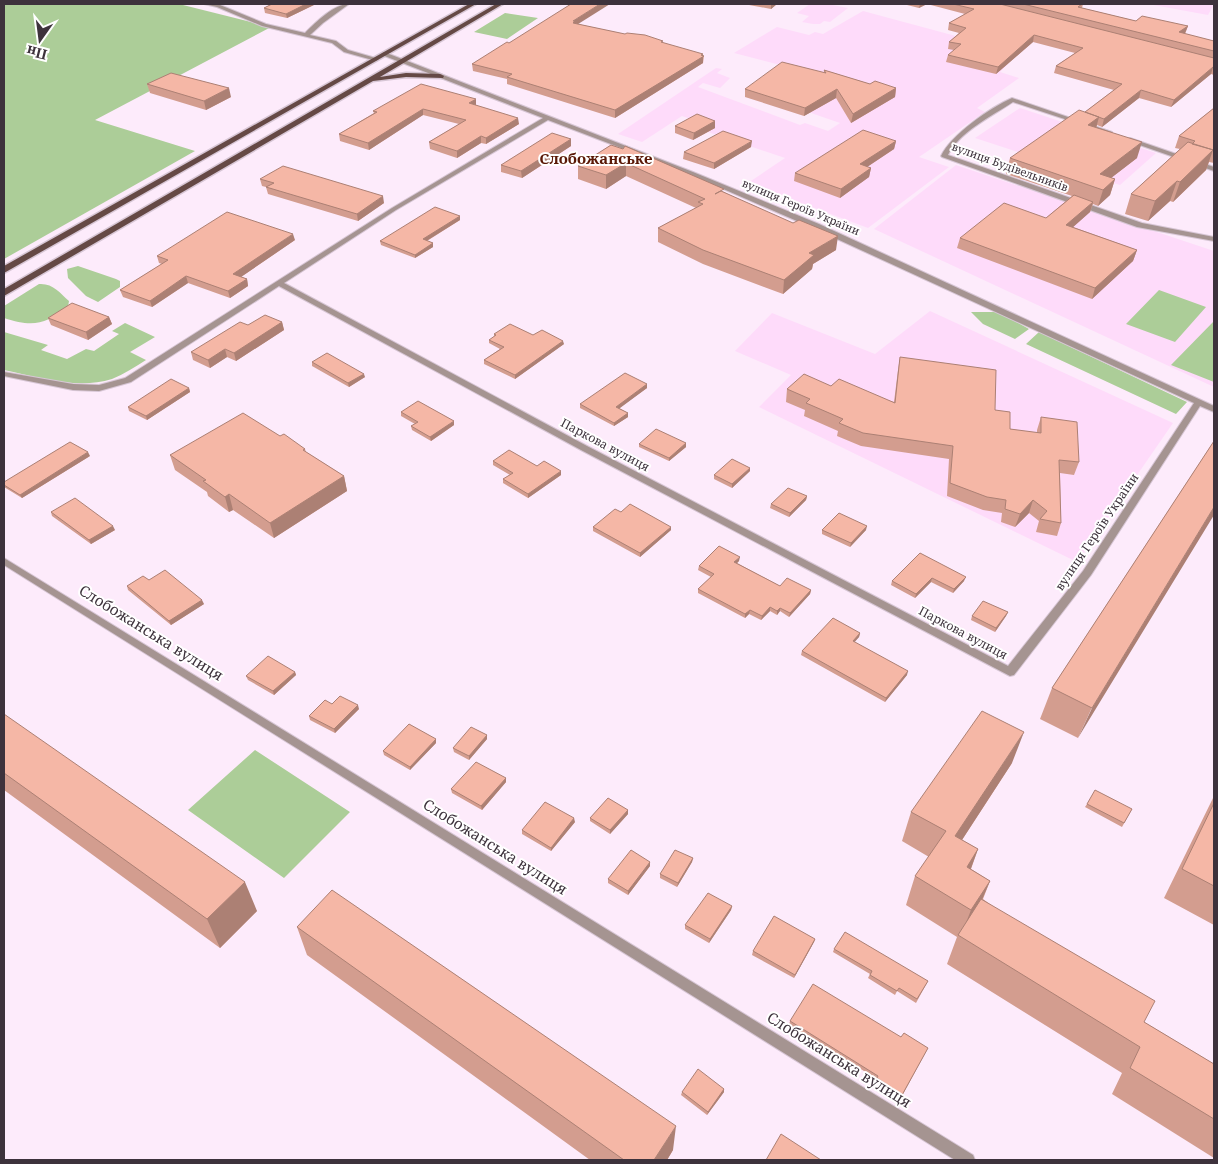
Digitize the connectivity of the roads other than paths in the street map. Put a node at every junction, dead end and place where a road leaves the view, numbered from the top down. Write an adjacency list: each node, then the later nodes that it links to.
1 (207, 4): 5 (street)
2 (348, 4): 5 (street)
3 (472, 4): 6 (main road)
4 (500, 4): 8 (main road)
5 (307, 36): 7 (street)
6 (384, 54): 7 (main road); 8 (street, вулиця Героїв України)
7 (376, 59): 14 (main road)
8 (402, 61): 9 (street, вулиця Героїв України); 10 (main road)
9 (440, 76): 10 (main road); 11 (street, вулиця Героїв України)
10 (366, 82): 16 (main road)
11 (547, 118): 15 (street); 18 (street, вулиця Героїв України)
12 (1214, 169): 13 (street, вулиця Будівельників)
13 (1214, 238)
14 (4, 270)
15 (284, 287): 17 (street); 21 (street, Паркова вулиця)
16 (4, 293)
17 (4, 374)
18 (1200, 402): 19 (street, вулиця Героїв України); 21 (street, вулиця Героїв України)
19 (1214, 409)
20 (4, 562): 22 (street, Слобожанська вулиця)
21 (1010, 672)
22 (968, 1160)

